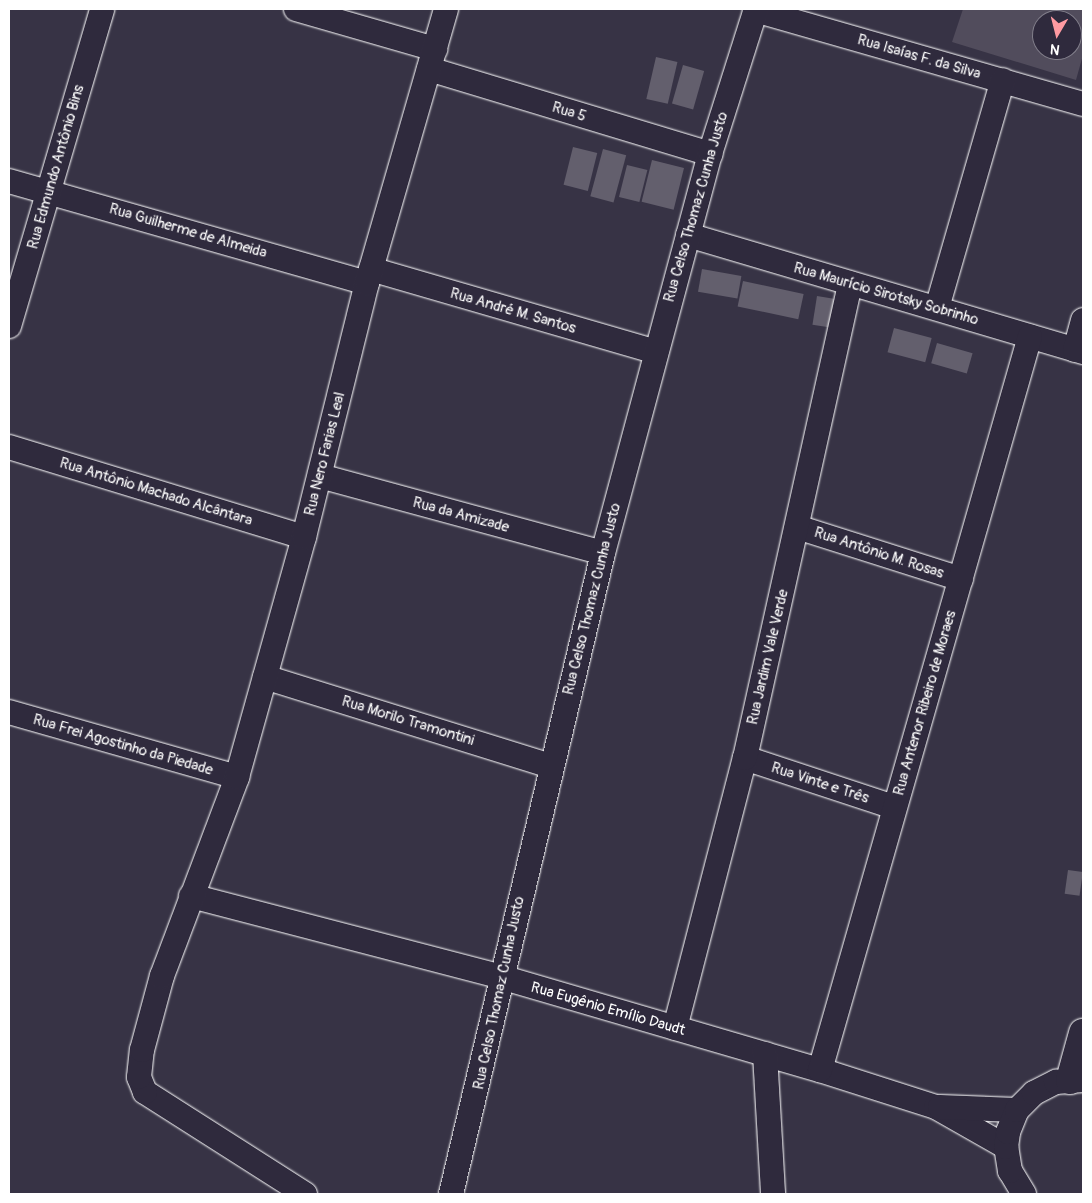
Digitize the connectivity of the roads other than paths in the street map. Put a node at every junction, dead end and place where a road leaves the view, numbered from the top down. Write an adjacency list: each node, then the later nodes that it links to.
1 (102, 9): 10 (street, Rua Edmundo Antônio Bins)
2 (296, 9): 5 (street, Rua 5)
3 (446, 9): 5 (street, Rua Nero Farias Leal)
4 (755, 10): 6 (street, Rua Isaías F. da Silva); 8 (street, Rua Celso Thomaz Cunha Justo)
5 (432, 59): 8 (street, Rua 5); 12 (street, Rua Nero Farias Leal)
6 (1003, 80): 7 (street, Rua Isaías F. da Silva); 14 (street)
7 (1083, 104)
8 (710, 154): 11 (street, Rua Celso Thomaz Cunha Justo)
9 (9, 180): 10 (street, Rua Guilherme de Almeida)
10 (50, 192): 12 (street, Rua Guilherme de Almeida); 16 (street, Rua Edmundo Antônio Bins)
11 (688, 236): 13 (street, Rua Maurício Sirotsky Sobrinho); 19 (street, Rua Celso Thomaz Cunha Justo)
12 (369, 276): 19 (street, Rua André M. Santos); 21 (street, Rua Nero Farias Leal)
13 (850, 283): 14 (street, Rua Maurício Sirotsky Sobrinho); 22 (street, Rua Jardim Vale Verde)
14 (937, 308): 17 (street, Rua Maurício Sirotsky Sobrinho)
15 (1083, 320): 18 (street)
16 (9, 326)
17 (1030, 336): 18 (street, Rua Maurício Sirotsky Sobrinho); 25 (street, Rua Antenor Ribeiro de Moraes)
18 (1079, 351)
19 (656, 352): 24 (street, Rua Celso Thomaz Cunha Justo)
20 (9, 447): 23 (street, Rua Antônio Machado Alcântara)
21 (320, 476): 23 (street, Rua Nero Farias Leal); 24 (street, Rua da Amizade)
22 (797, 527): 25 (street, Rua Antônio M. Rosas); 28 (street, Rua Jardim Vale Verde)
23 (304, 537): 26 (street, Rua Nero Farias Leal)
24 (603, 553): 29 (street, Rua Celso Thomaz Cunha Justo)
25 (961, 579): 31 (street, Rua Antenor Ribeiro de Moraes)
26 (265, 677): 29 (street, Rua Morilo Tramontini); 30 (street, Rua Nero Farias Leal)
27 (9, 712): 30 (street, Rua Frei Agostinho da Piedade)
28 (745, 758): 31 (street, Rua Vinte e Três); 34 (street, Rua Jardim Vale Verde)
29 (550, 766): 33 (street, Rua Celso Thomaz Cunha Justo)
30 (237, 777): 32 (street, Rua Nero Farias Leal)
31 (894, 807): 37 (street, Rua Antenor Ribeiro de Moraes)
32 (191, 896): 33 (street, Rua Eugênio Emílio Daudt); 42 (street, Rua Nero Farias Leal)
33 (501, 978): 34 (street, Rua Eugênio Emílio Daudt); 43 (street, Rua Celso Thomaz Cunha Justo)
34 (675, 1028): 36 (street, Rua Eugênio Emílio Daudt)
35 (1083, 1033): 38 (main road)
36 (765, 1054): 37 (street, Rua Eugênio Emílio Daudt); 44 (street)
37 (820, 1070): 39 (street, Rua Eugênio Emílio Daudt)
38 (1077, 1080): 40 (street)
39 (936, 1107): 40 (street, Rua Eugênio Emílio Daudt); 41 (street, Rua Eugênio Emílio Daudt)
40 (1018, 1110): 41 (street)
41 (1006, 1147): 45 (street)
42 (305, 1194)
43 (451, 1194)
44 (774, 1194)
45 (1024, 1194)

